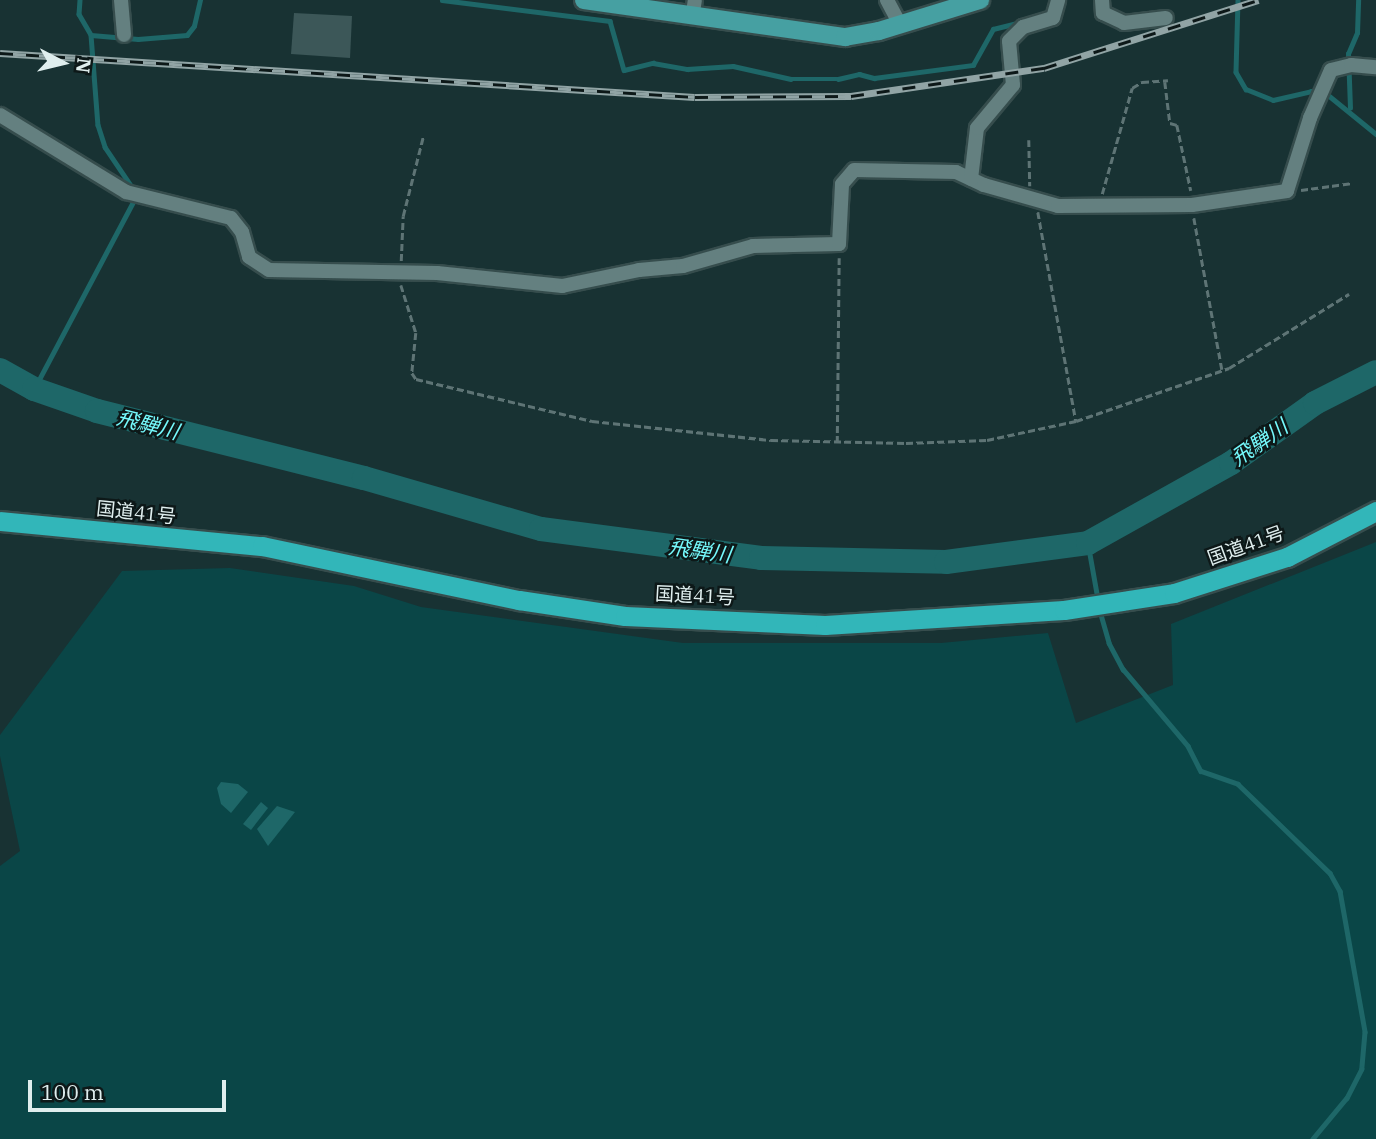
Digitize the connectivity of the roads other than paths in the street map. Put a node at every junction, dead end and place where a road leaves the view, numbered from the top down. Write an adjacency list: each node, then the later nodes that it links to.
1 (121, 0): 10 (street)
2 (584, 0): 7 (main road)
3 (887, 0): 9 (street)
4 (980, 0): 9 (main road)
5 (1058, 0): 13 (street)
6 (1102, 0): 8 (street)
7 (694, 6): 9 (main road)
8 (1166, 18)
9 (900, 24)
10 (124, 35)
11 (1376, 67): 13 (street)
12 (0, 115): 13 (street)
13 (971, 179)
14 (1376, 511): 15 (highway, 国道41号)
15 (0, 521)

